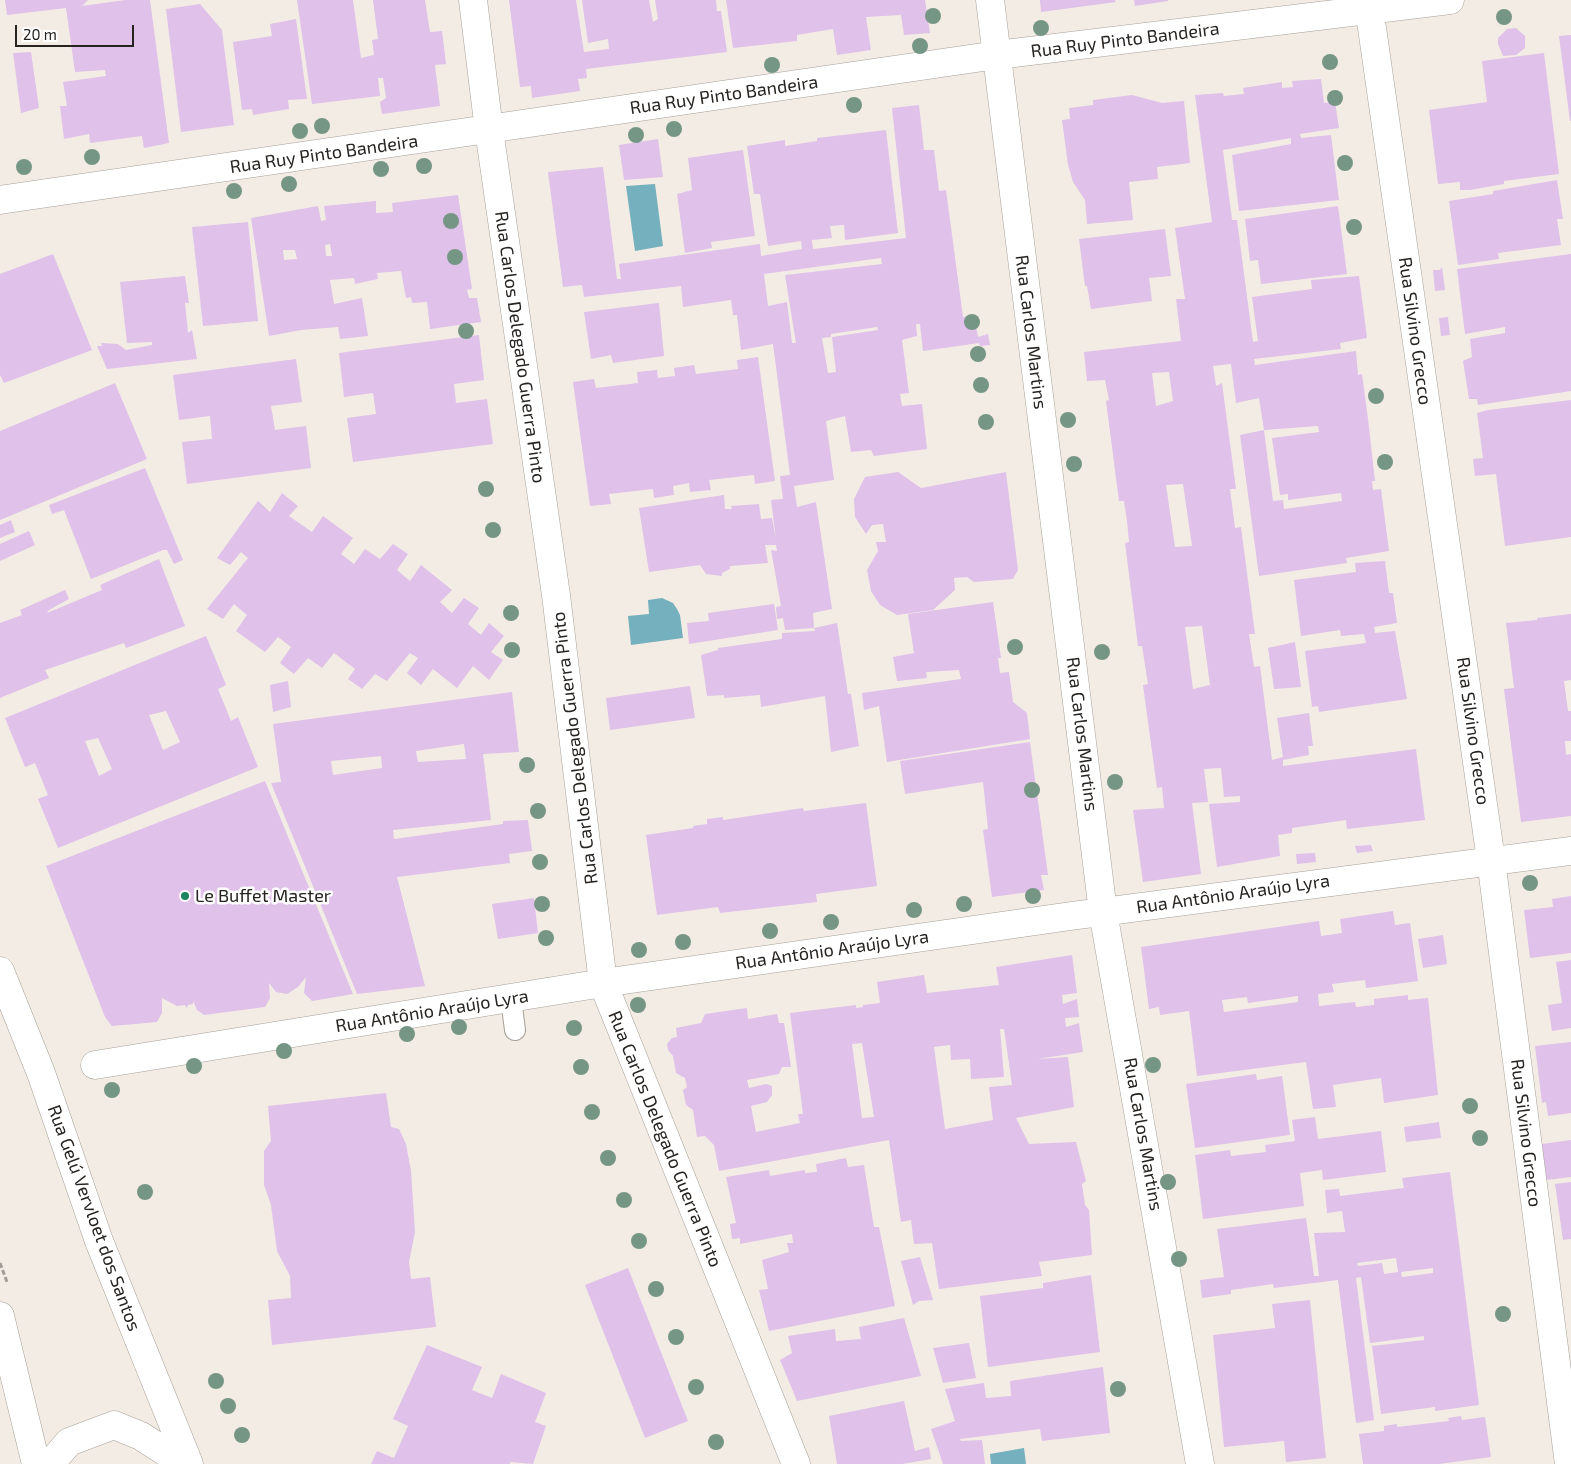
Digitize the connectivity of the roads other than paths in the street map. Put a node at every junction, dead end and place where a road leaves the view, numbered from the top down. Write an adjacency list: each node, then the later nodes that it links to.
1 (473, 0): 6 (street, Rua Carlos Delegado Guerra Pinto)
2 (990, 0): 5 (street, Rua Carlos Martins)
3 (1450, 0): 4 (street, Rua Ruy Pinto Bandeira)
4 (1369, 5): 5 (street, Rua Ruy Pinto Bandeira); 9 (street, Rua Silvino Grecco)
5 (996, 55): 6 (street, Rua Ruy Pinto Bandeira); 10 (street, Rua Carlos Martins)
6 (489, 130): 7 (street, Rua Ruy Pinto Bandeira); 12 (street, Rua Carlos Delegado Guerra Pinto)
7 (0, 200)
8 (1571, 851): 9 (street, Rua Antônio Araújo Lyra)
9 (1491, 860): 10 (street, Rua Antônio Araújo Lyra); 23 (street, Rua Silvino Grecco)
10 (1103, 912): 12 (street, Rua Antônio Araújo Lyra); 22 (street, Rua Carlos Martins)
11 (0, 971): 20 (street, Rua Gelú Vervloet dos Santos)
12 (603, 983): 13 (street, Rua Antônio Araújo Lyra); 21 (street, Rua Carlos Delegado Guerra Pinto)
13 (510, 999): 14 (lane); 15 (street, Rua Antônio Araújo Lyra)
14 (515, 1030)
15 (95, 1065)
16 (0, 1316): 17 (street)
17 (36, 1464)
18 (50, 1464): 19 (street)
19 (184, 1464)
20 (189, 1464)
21 (796, 1464)
22 (1200, 1464)
23 (1569, 1464)

